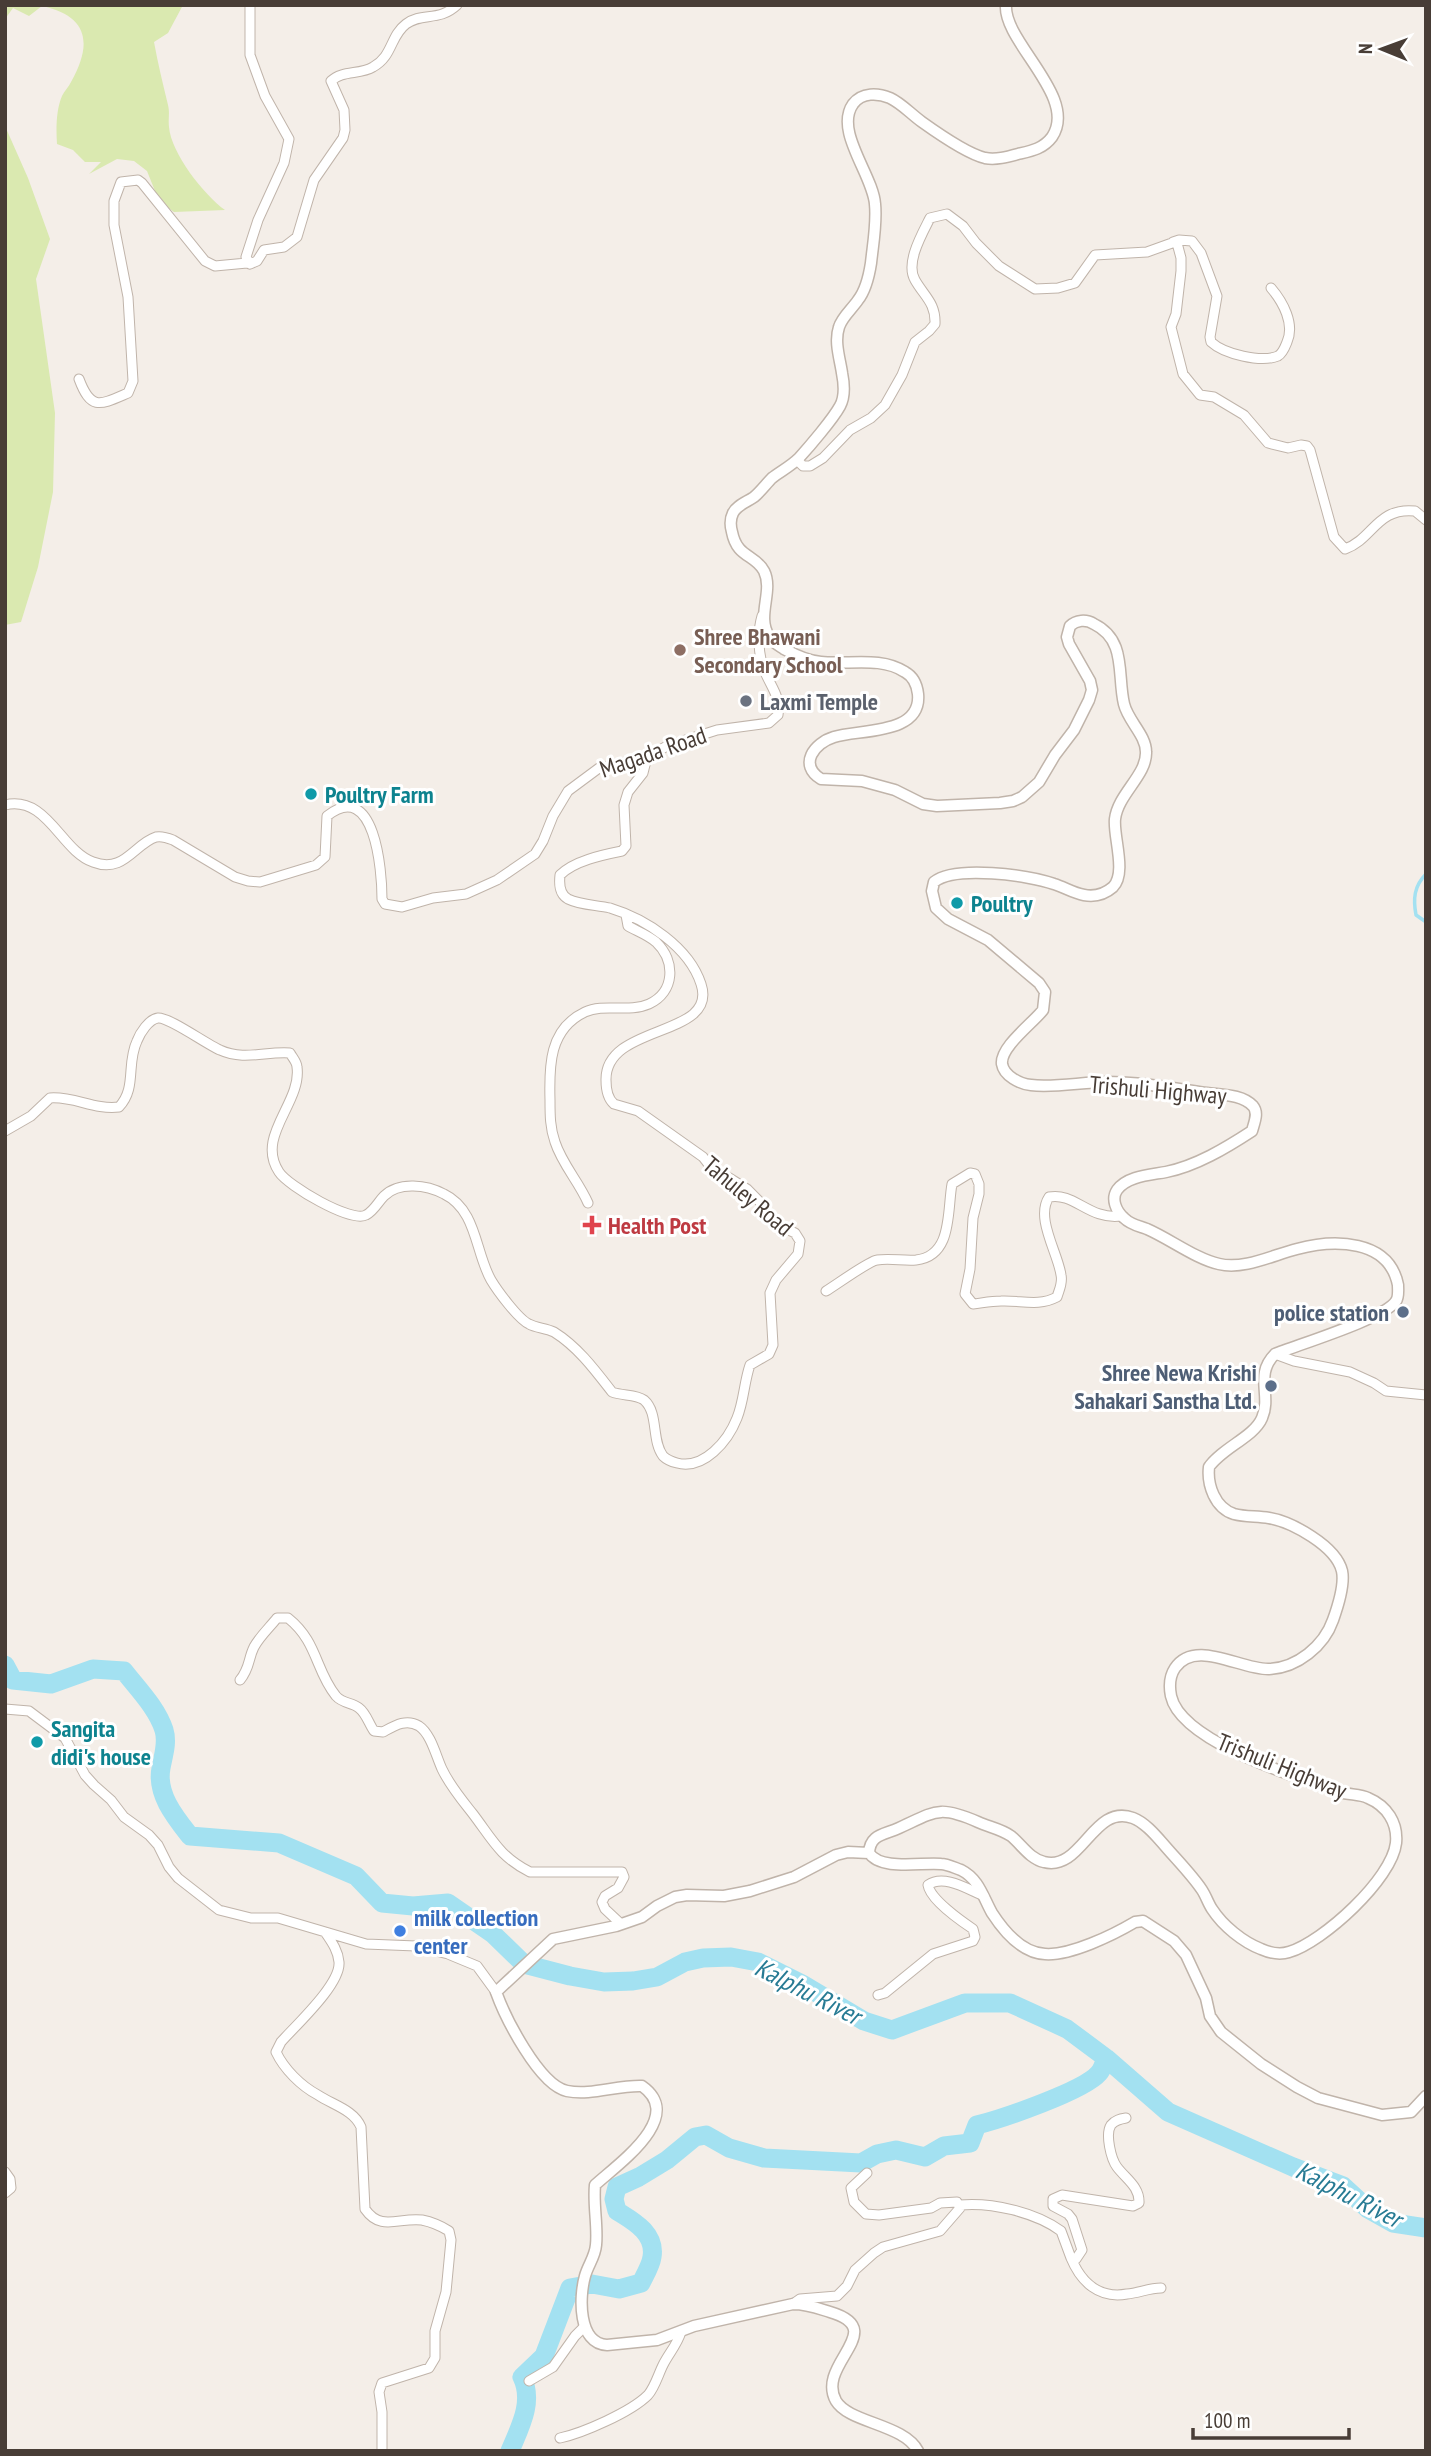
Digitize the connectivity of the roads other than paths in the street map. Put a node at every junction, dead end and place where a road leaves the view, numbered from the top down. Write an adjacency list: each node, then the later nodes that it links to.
1 (250, 5): 5 (street)
2 (457, 5): 5 (street)
3 (1006, 5): 8 (street, Trishuli Highway)
4 (1172, 243): 6 (street); 8 (street); 9 (street)
5 (247, 263): 7 (street)
6 (1271, 288)
7 (79, 379)
8 (797, 460): 10 (street, Trishuli Highway)
9 (1426, 520)
10 (764, 611): 11 (street, Magada Road); 16 (street, Trishuli Highway)
11 (647, 757): 12 (street, Magada Road); 13 (street, Tahuley Road)
12 (5, 804)
13 (626, 915): 14 (street, Tahuley Road); 15 (street)
14 (5, 1131)
15 (588, 1203)
16 (1121, 1216): 17 (street); 18 (street)
17 (826, 1291)
18 (1275, 1354): 19 (street); 22 (street, Trishuli Highway)
19 (1426, 1395)
20 (240, 1679): 24 (street)
21 (5, 1709): 25 (street)
22 (869, 1853): 23 (street); 24 (street)
23 (984, 1896): 27 (street); 28 (street)
24 (621, 1924): 26 (street)
25 (325, 1932): 26 (street); 41 (street)
26 (496, 1992): 37 (street)
27 (878, 1995)
28 (1426, 2096)
29 (1126, 2118): 34 (street)
30 (5, 2172): 32 (street)
31 (867, 2173): 33 (street)
32 (5, 2193)
33 (960, 2205): 34 (street); 36 (street)
34 (1071, 2258): 35 (street)
35 (1161, 2288)
36 (793, 2304): 38 (street); 42 (street)
37 (584, 2328): 38 (street); 39 (street)
38 (681, 2332): 40 (street)
39 (529, 2381)
40 (560, 2438)
41 (382, 2451)
42 (918, 2451)

